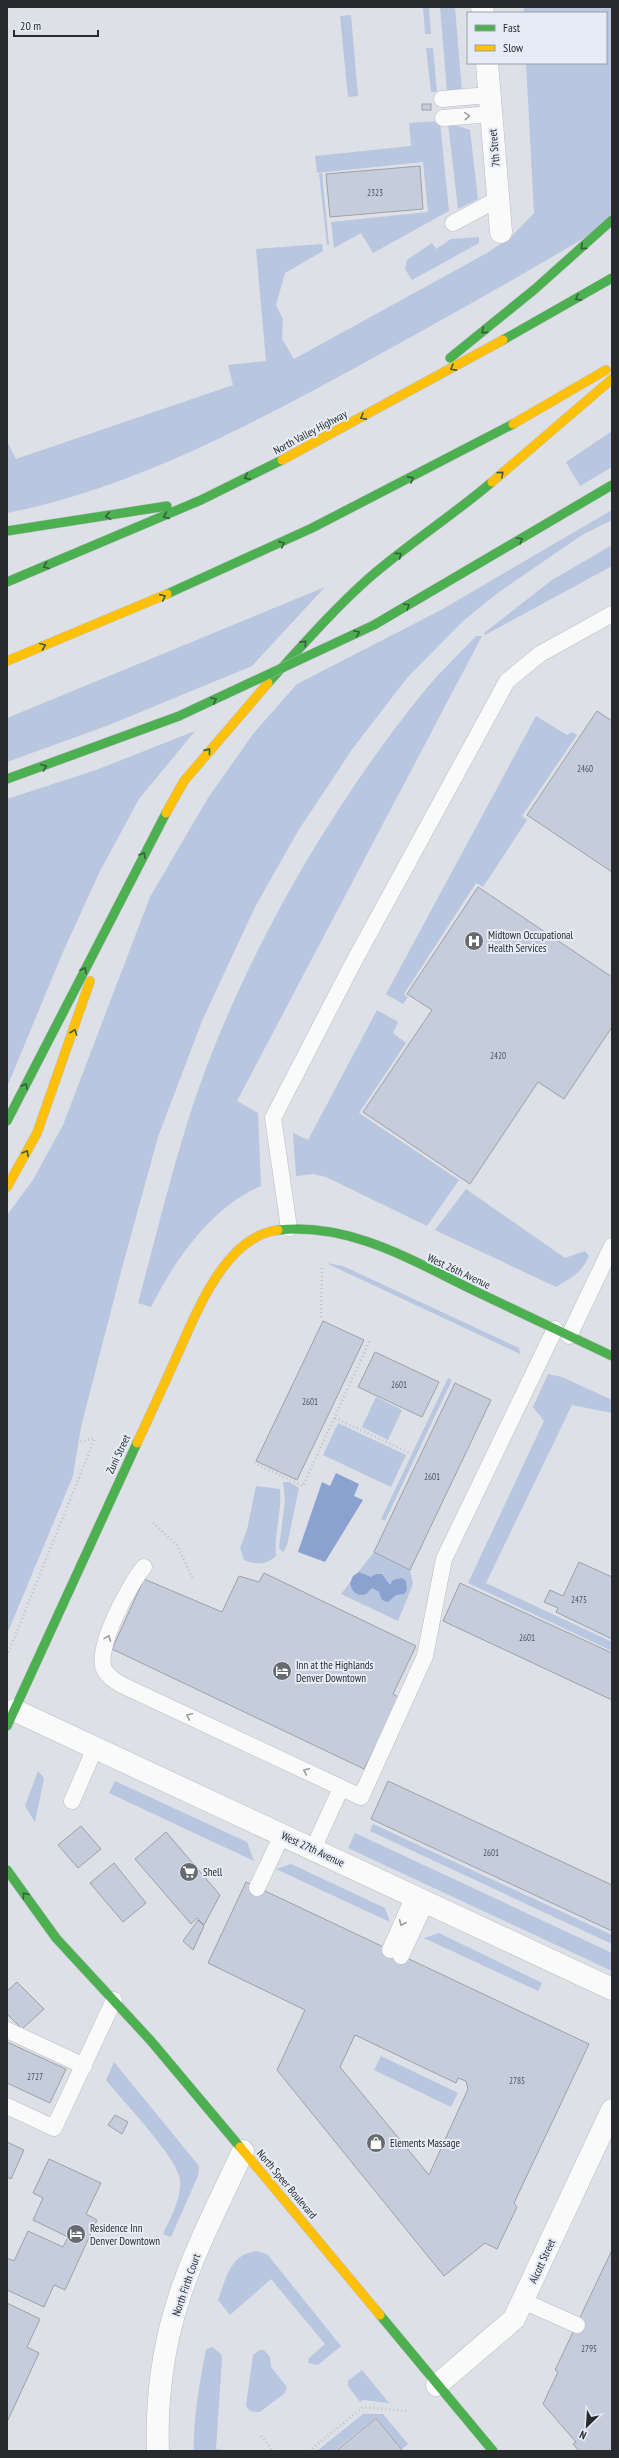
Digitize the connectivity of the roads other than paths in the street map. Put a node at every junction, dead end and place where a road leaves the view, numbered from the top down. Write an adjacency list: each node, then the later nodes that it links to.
1 (487, 64): 3 (street, 7th Street)
2 (442, 99): 3 (lane)
3 (490, 105): 4 (lane, one-way to 3); 5 (street, 7th Street)
4 (443, 118)
5 (498, 199): 7 (lane); 8 (street, 7th Street)
6 (612, 220): 12 (main road, one-way to 12)
7 (453, 223)
8 (501, 232)
9 (612, 278): 12 (main road, North Valley Highway, one-way to 12)
10 (612, 367): 18 (main road, one-way to 10)
11 (612, 379): 20 (main road, one-way to 11)
12 (397, 399): 14 (main road, North Valley Highway, one-way to 14)
13 (612, 485): 19 (main road, one-way to 13, bridge)
14 (201, 500): 15 (main road, one-way to 15); 16 (main road, North Valley Highway, one-way to 16)
15 (7, 531)
16 (7, 582)
17 (612, 614): 23 (lane)
18 (7, 661)
19 (7, 779)
20 (113, 911): 21 (main road, one-way to 20); 22 (main road, one-way to 20)
21 (7, 1121)
22 (7, 1187)
23 (289, 1228): 25 (main road, West 26th Avenue); 28 (main road, Zuni Street)
24 (612, 1246): 25 (lane)
25 (562, 1332): 26 (main road, West 26th Avenue); 30 (lane)
26 (612, 1356)
27 (144, 1567): 30 (lane, one-way to 27)
28 (11, 1718): 29 (street, West 27th Avenue)
29 (95, 1748): 31 (lane); 32 (street, West 27th Avenue)
30 (341, 1788): 33 (lane)
31 (72, 1801)
32 (282, 1835): 33 (street, West 27th Avenue); 35 (lane)
33 (313, 1850): 36 (street, West 27th Avenue)
34 (7, 1870): 38 (main road, North Speer Boulevard, one-way to 34)
35 (257, 1888)
36 (420, 1899): 39 (lane); 40 (street, West 27th Avenue)
37 (23, 1910): 38 (main road, North Speer Boulevard)
38 (56, 1938): 41 (main road, North Speer Boulevard)
39 (395, 1953)
40 (612, 1989)
41 (114, 2000): 43 (lane); 46 (main road, North Speer Boulevard)
42 (7, 2030): 43 (lane)
43 (84, 2066): 44 (lane)
44 (7, 2106)
45 (612, 2110): 47 (street, Alcott Street)
46 (243, 2151): 49 (main road, North Speer Boulevard); 50 (street, North Firth Court)
47 (523, 2301): 48 (lane); 49 (street, Alcott Street)
48 (577, 2325)
49 (437, 2385): 51 (main road, North Speer Boulevard)
50 (158, 2451)
51 (493, 2451)

